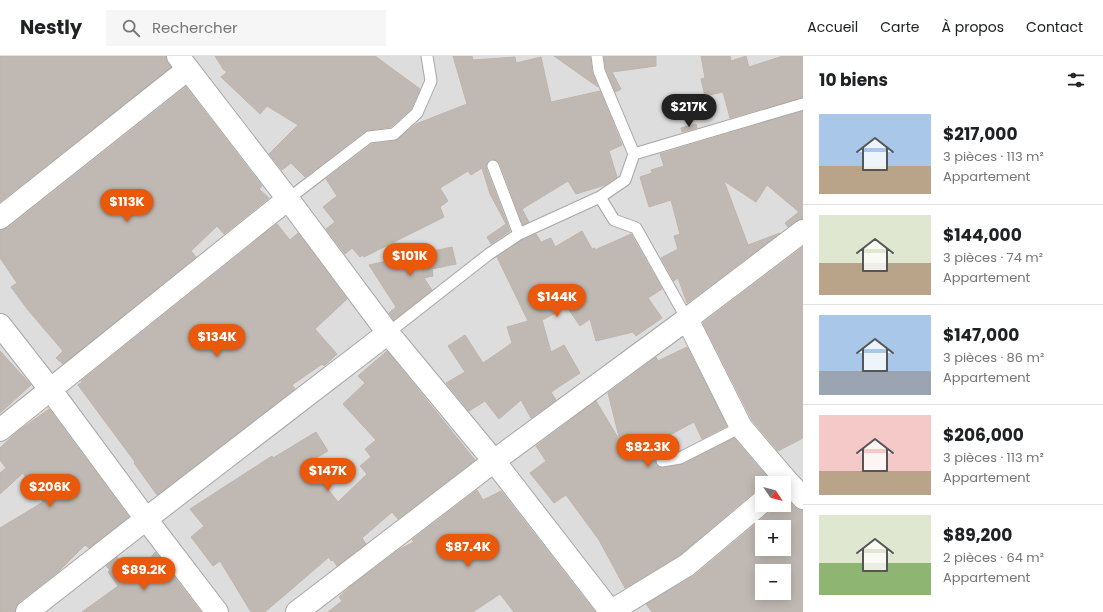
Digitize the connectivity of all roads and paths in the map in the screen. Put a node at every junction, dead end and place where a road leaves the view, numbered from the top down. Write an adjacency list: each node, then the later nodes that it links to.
1 (427, 56): 8 (lane)
2 (597, 56): 5 (lane)
3 (183, 63): 8 (street); 9 (street)
4 (803, 104): 5 (lane)
5 (634, 154): 7 (lane)
6 (493, 166): 11 (lane)
7 (600, 197): 11 (lane); 12 (lane)
8 (288, 199): 14 (street); 15 (street)
9 (0, 218)
10 (803, 230): 12 (street)
11 (520, 234): 14 (lane)
12 (687, 319): 16 (street); 18 (street)
13 (0, 325): 15 (street)
14 (388, 333): 18 (street); 24 (street)
15 (50, 389): 17 (street); 24 (street)
16 (741, 427): 19 (lane); 20 (street)
17 (0, 430)
18 (494, 461): 27 (street); 28 (street)
19 (662, 461)
20 (781, 476)
21 (791, 487): 22 (street)
22 (803, 498)
23 (755, 508): 28 (street)
24 (146, 519): 25 (street); 26 (street)
25 (27, 612)
26 (217, 612)
27 (297, 612)
28 (611, 612)

